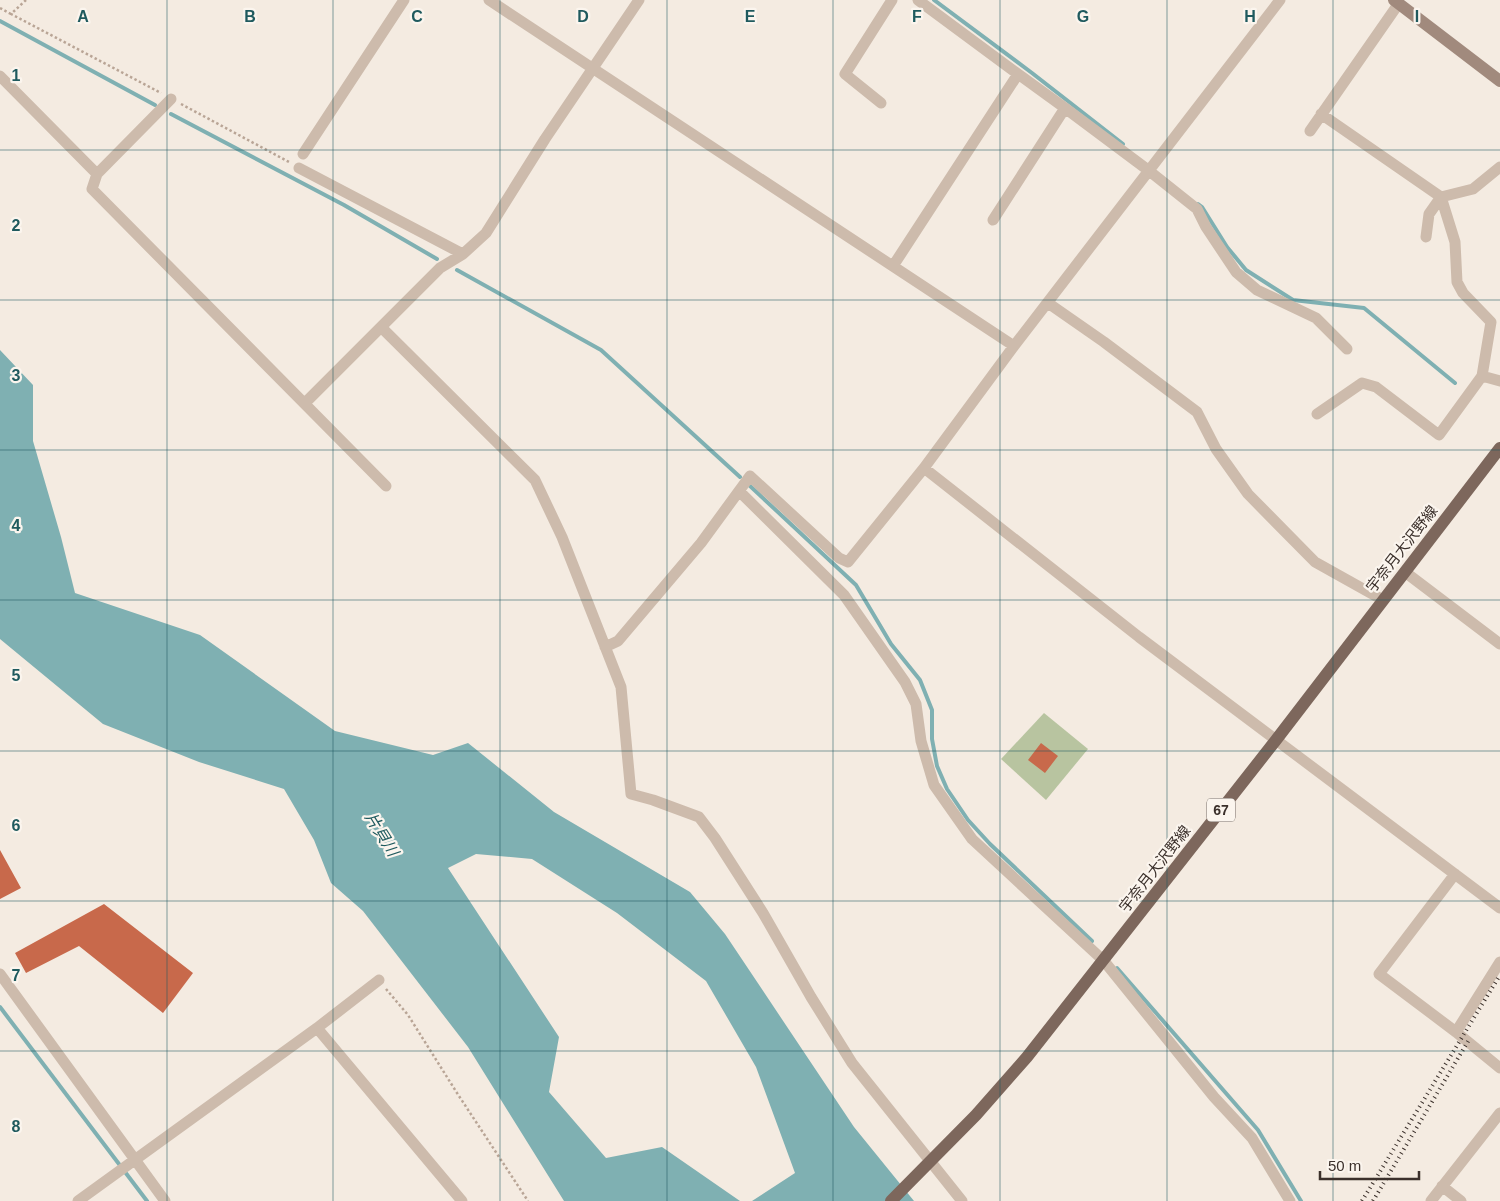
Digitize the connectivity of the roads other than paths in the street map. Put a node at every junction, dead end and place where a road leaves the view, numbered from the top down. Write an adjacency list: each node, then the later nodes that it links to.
1 (404, 0): 17 (street)
2 (489, 0): 8 (street)
3 (639, 0): 8 (street)
4 (892, 0): 13 (street)
5 (918, 0): 9 (street)
6 (1280, 0): 20 (street)
7 (1396, 2): 11 (main road); 15 (street)
8 (593, 68): 25 (street); 26 (street)
9 (1018, 74): 14 (street); 26 (street)
10 (0, 76): 21 (street)
11 (1500, 81)
12 (171, 99): 21 (street)
13 (881, 103)
14 (1065, 108): 20 (street); 23 (street)
15 (1322, 114): 16 (street); 22 (street)
16 (1310, 130)
17 (303, 154)
18 (299, 168): 25 (street)
19 (1500, 168): 22 (street)
20 (1148, 170): 27 (street); 30 (street)
21 (98, 174): 33 (street)
22 (1441, 197): 24 (street); 31 (street)
23 (993, 220)
24 (1426, 237)
25 (463, 254): 28 (street)
26 (893, 266): 29 (street)
27 (1048, 303): 29 (street); 40 (street)
28 (381, 327): 33 (street); 42 (street)
29 (1014, 346): 36 (street)
30 (1347, 349)
31 (1481, 378): 32 (street); 34 (street)
32 (1500, 381)
33 (305, 403): 37 (street)
34 (1317, 414)
35 (1500, 448): 39 (main road, 宇奈月大沢野線 / 67)
36 (924, 468): 38 (street); 43 (street)
37 (386, 486)
38 (739, 491): 42 (street); 46 (street)
39 (1405, 572): 40 (main road, 宇奈月大沢野線 / 67); 41 (street)
40 (1383, 600): 43 (main road, 宇奈月大沢野線 / 67)
41 (1500, 644)
42 (605, 647): 55 (street)
43 (1276, 740): 44 (street); 46 (main road, 宇奈月大沢野線 / 67)
44 (1455, 874): 45 (street); 51 (street)
45 (1500, 908)
46 (1104, 960): 55 (main road, 宇奈月大沢野線 / 67); 62 (street)
47 (1500, 962): 51 (street)
48 (0, 974): 54 (street)
49 (379, 980): 50 (street)
50 (317, 1028): 54 (street); 59 (street)
51 (1456, 1032): 52 (street)
52 (1500, 1068)
53 (1500, 1113): 56 (street)
54 (134, 1160): 57 (street); 58 (street)
55 (930, 1162): 60 (main road, 宇奈月大沢野線 / 67); 61 (street)
56 (1442, 1186): 63 (street); 64 (street)
57 (78, 1201)
58 (164, 1201)
59 (462, 1201)
60 (891, 1201)
61 (962, 1201)
62 (1290, 1201)
63 (1431, 1201)
64 (1462, 1201)

